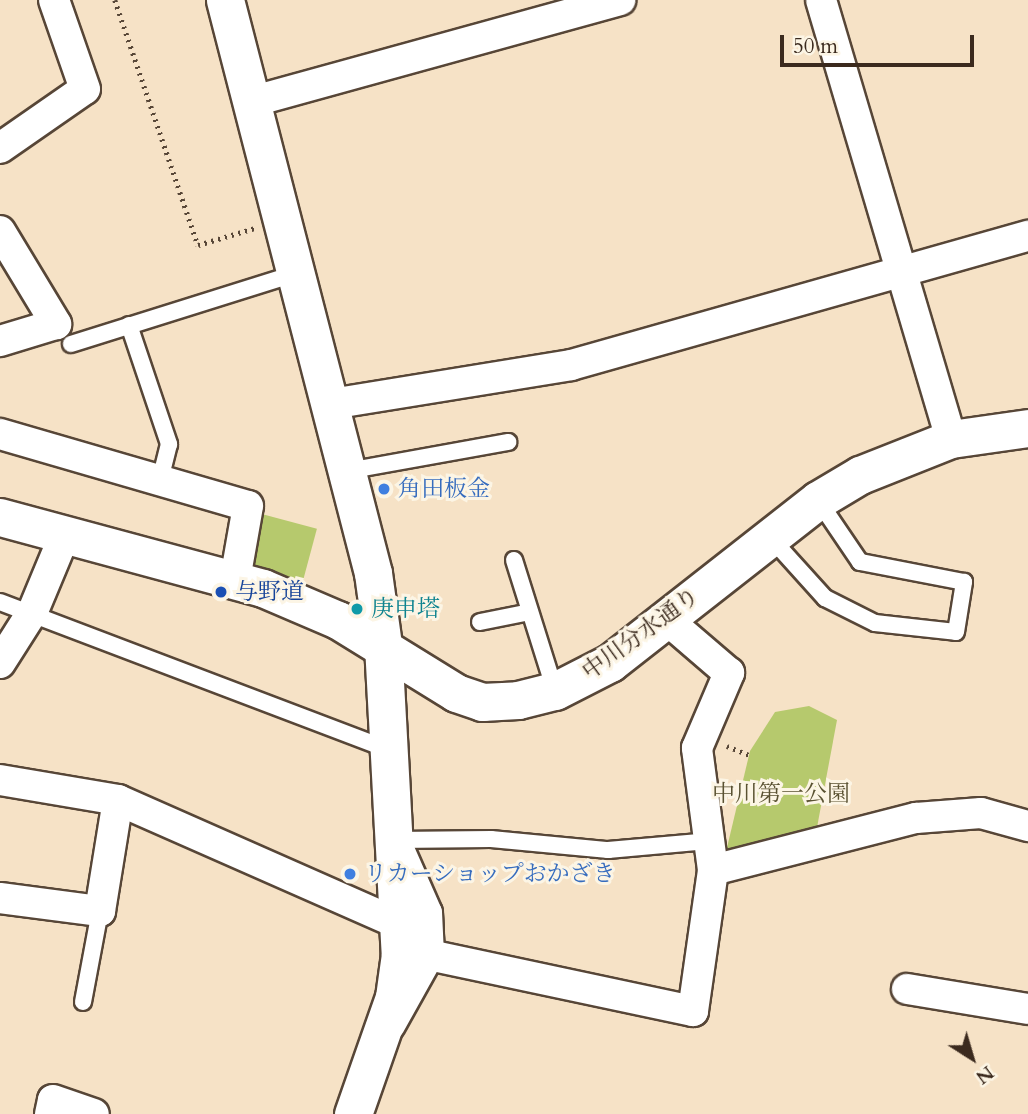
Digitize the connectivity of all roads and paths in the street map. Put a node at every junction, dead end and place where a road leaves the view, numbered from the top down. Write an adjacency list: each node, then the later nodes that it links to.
1 (54, 0): 7 (street)
2 (115, 0): 8 (path)
3 (225, 0): 6 (street)
4 (620, 0): 6 (street)
5 (821, 0): 12 (street)
6 (254, 101): 8 (street)
7 (0, 148)
8 (284, 219): 11 (street)
9 (0, 231): 14 (street)
10 (1028, 236): 12 (street)
11 (297, 273): 13 (lane); 16 (street)
12 (902, 274): 16 (street); 19 (street)
13 (129, 326): 15 (lane); 22 (lane)
14 (0, 341)
15 (71, 344)
16 (331, 404): 21 (street)
17 (1028, 428): 19 (street, 中川分水通り)
18 (0, 434): 22 (street)
19 (951, 439): 23 (street, 中川分水通り)
20 (508, 442): 21 (lane)
21 (347, 471): 34 (street)
22 (160, 481): 28 (street)
23 (818, 500): 26 (street, 中川分水通り); 26 (lane)
24 (0, 517): 25 (street, 中川分水通り)
25 (65, 534): 28 (street, 中川分水通り); 30 (street)
26 (769, 537): 32 (street, 中川分水通り)
27 (514, 560): 31 (lane)
28 (235, 580): 34 (street, 中川分水通り)
29 (0, 602): 30 (lane)
30 (33, 611): 35 (street); 38 (lane)
31 (530, 612): 33 (lane); 36 (lane)
32 (666, 619): 36 (street, 中川分水通り); 44 (street)
33 (480, 622)
34 (383, 645): 36 (street, 中川分水通り); 38 (street)
35 (0, 663)
36 (555, 691)
37 (713, 740): 39 (path)
38 (389, 750): 43 (street)
39 (749, 755)
40 (0, 780): 41 (street)
41 (118, 800): 47 (street); 48 (street)
42 (1028, 826): 45 (street)
43 (395, 840): 44 (lane); 48 (street); 49 (street)
44 (708, 841): 45 (street)
45 (713, 870): 49 (street)
46 (0, 898): 47 (street)
47 (100, 911): 51 (lane)
48 (399, 924): 53 (street)
49 (429, 955): 53 (street)
50 (907, 989): 52 (street)
51 (83, 1002)
52 (1028, 1009)
53 (379, 1039): 56 (street)
54 (50, 1114): 55 (street)
55 (93, 1114)
56 (353, 1114)

